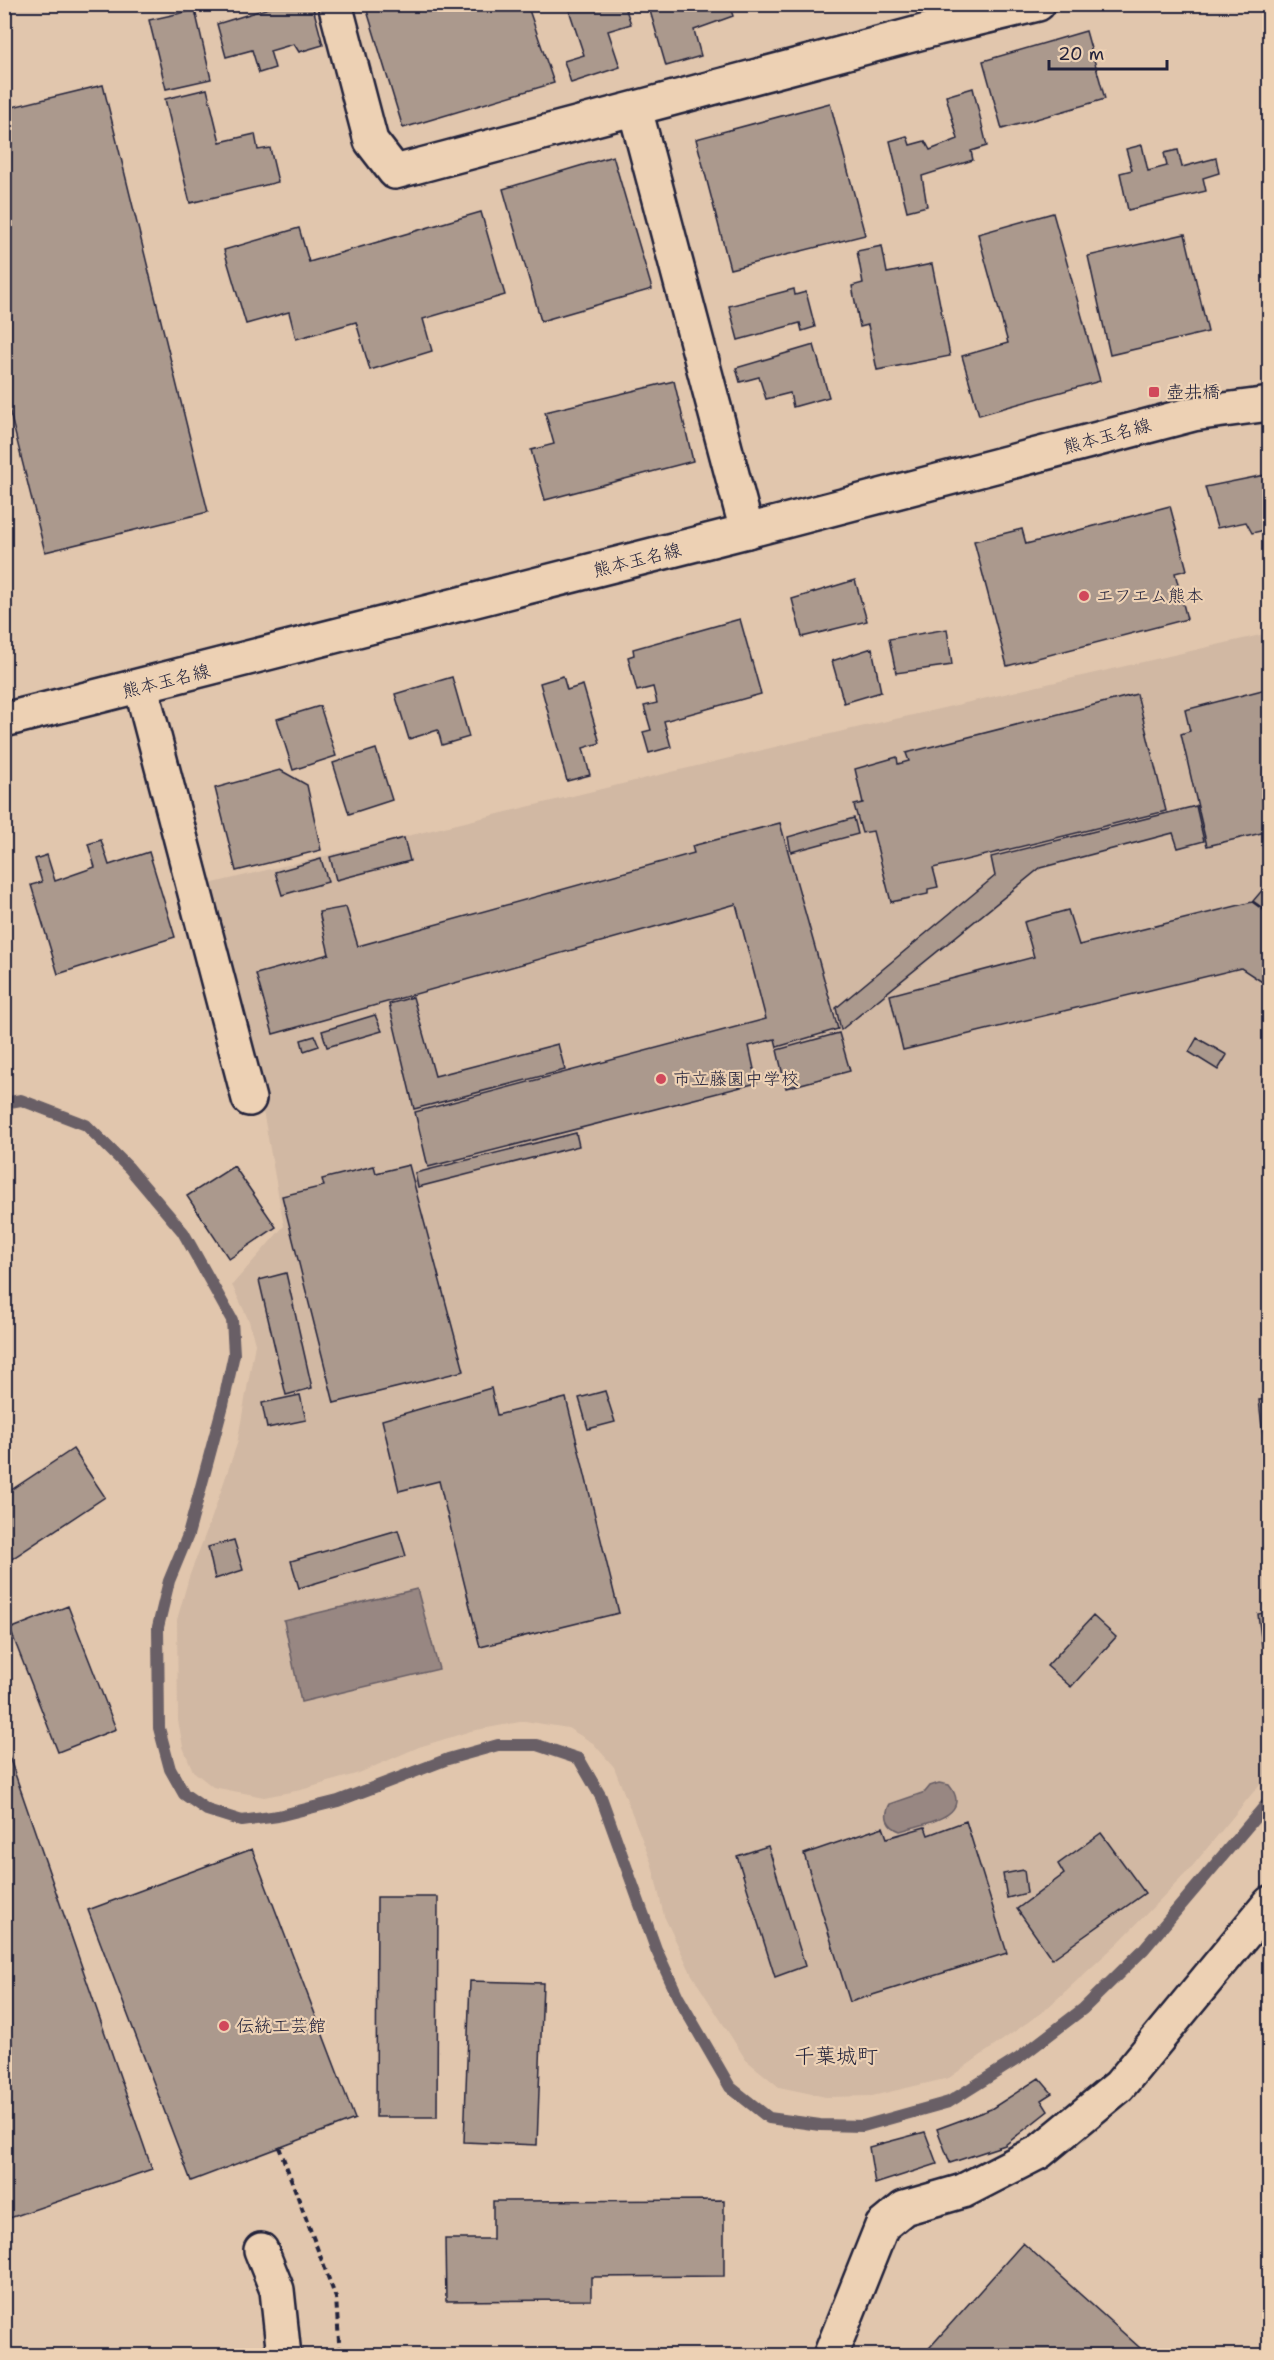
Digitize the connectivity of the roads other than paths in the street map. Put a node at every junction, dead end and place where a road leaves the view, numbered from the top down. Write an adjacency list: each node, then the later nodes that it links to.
1 (335, 4): 4 (street)
2 (1038, 4): 3 (street)
3 (935, 16): 4 (street)
4 (635, 109): 6 (street)
5 (1269, 404): 6 (street, 熊本玉名線)
6 (747, 531): 7 (street, 熊本玉名線)
7 (141, 687): 8 (street, 熊本玉名線); 9 (street)
8 (4, 720)
9 (249, 1099)
10 (1269, 1903): 13 (street)
11 (261, 2250): 12 (street)
12 (284, 2355)
13 (830, 2355)

